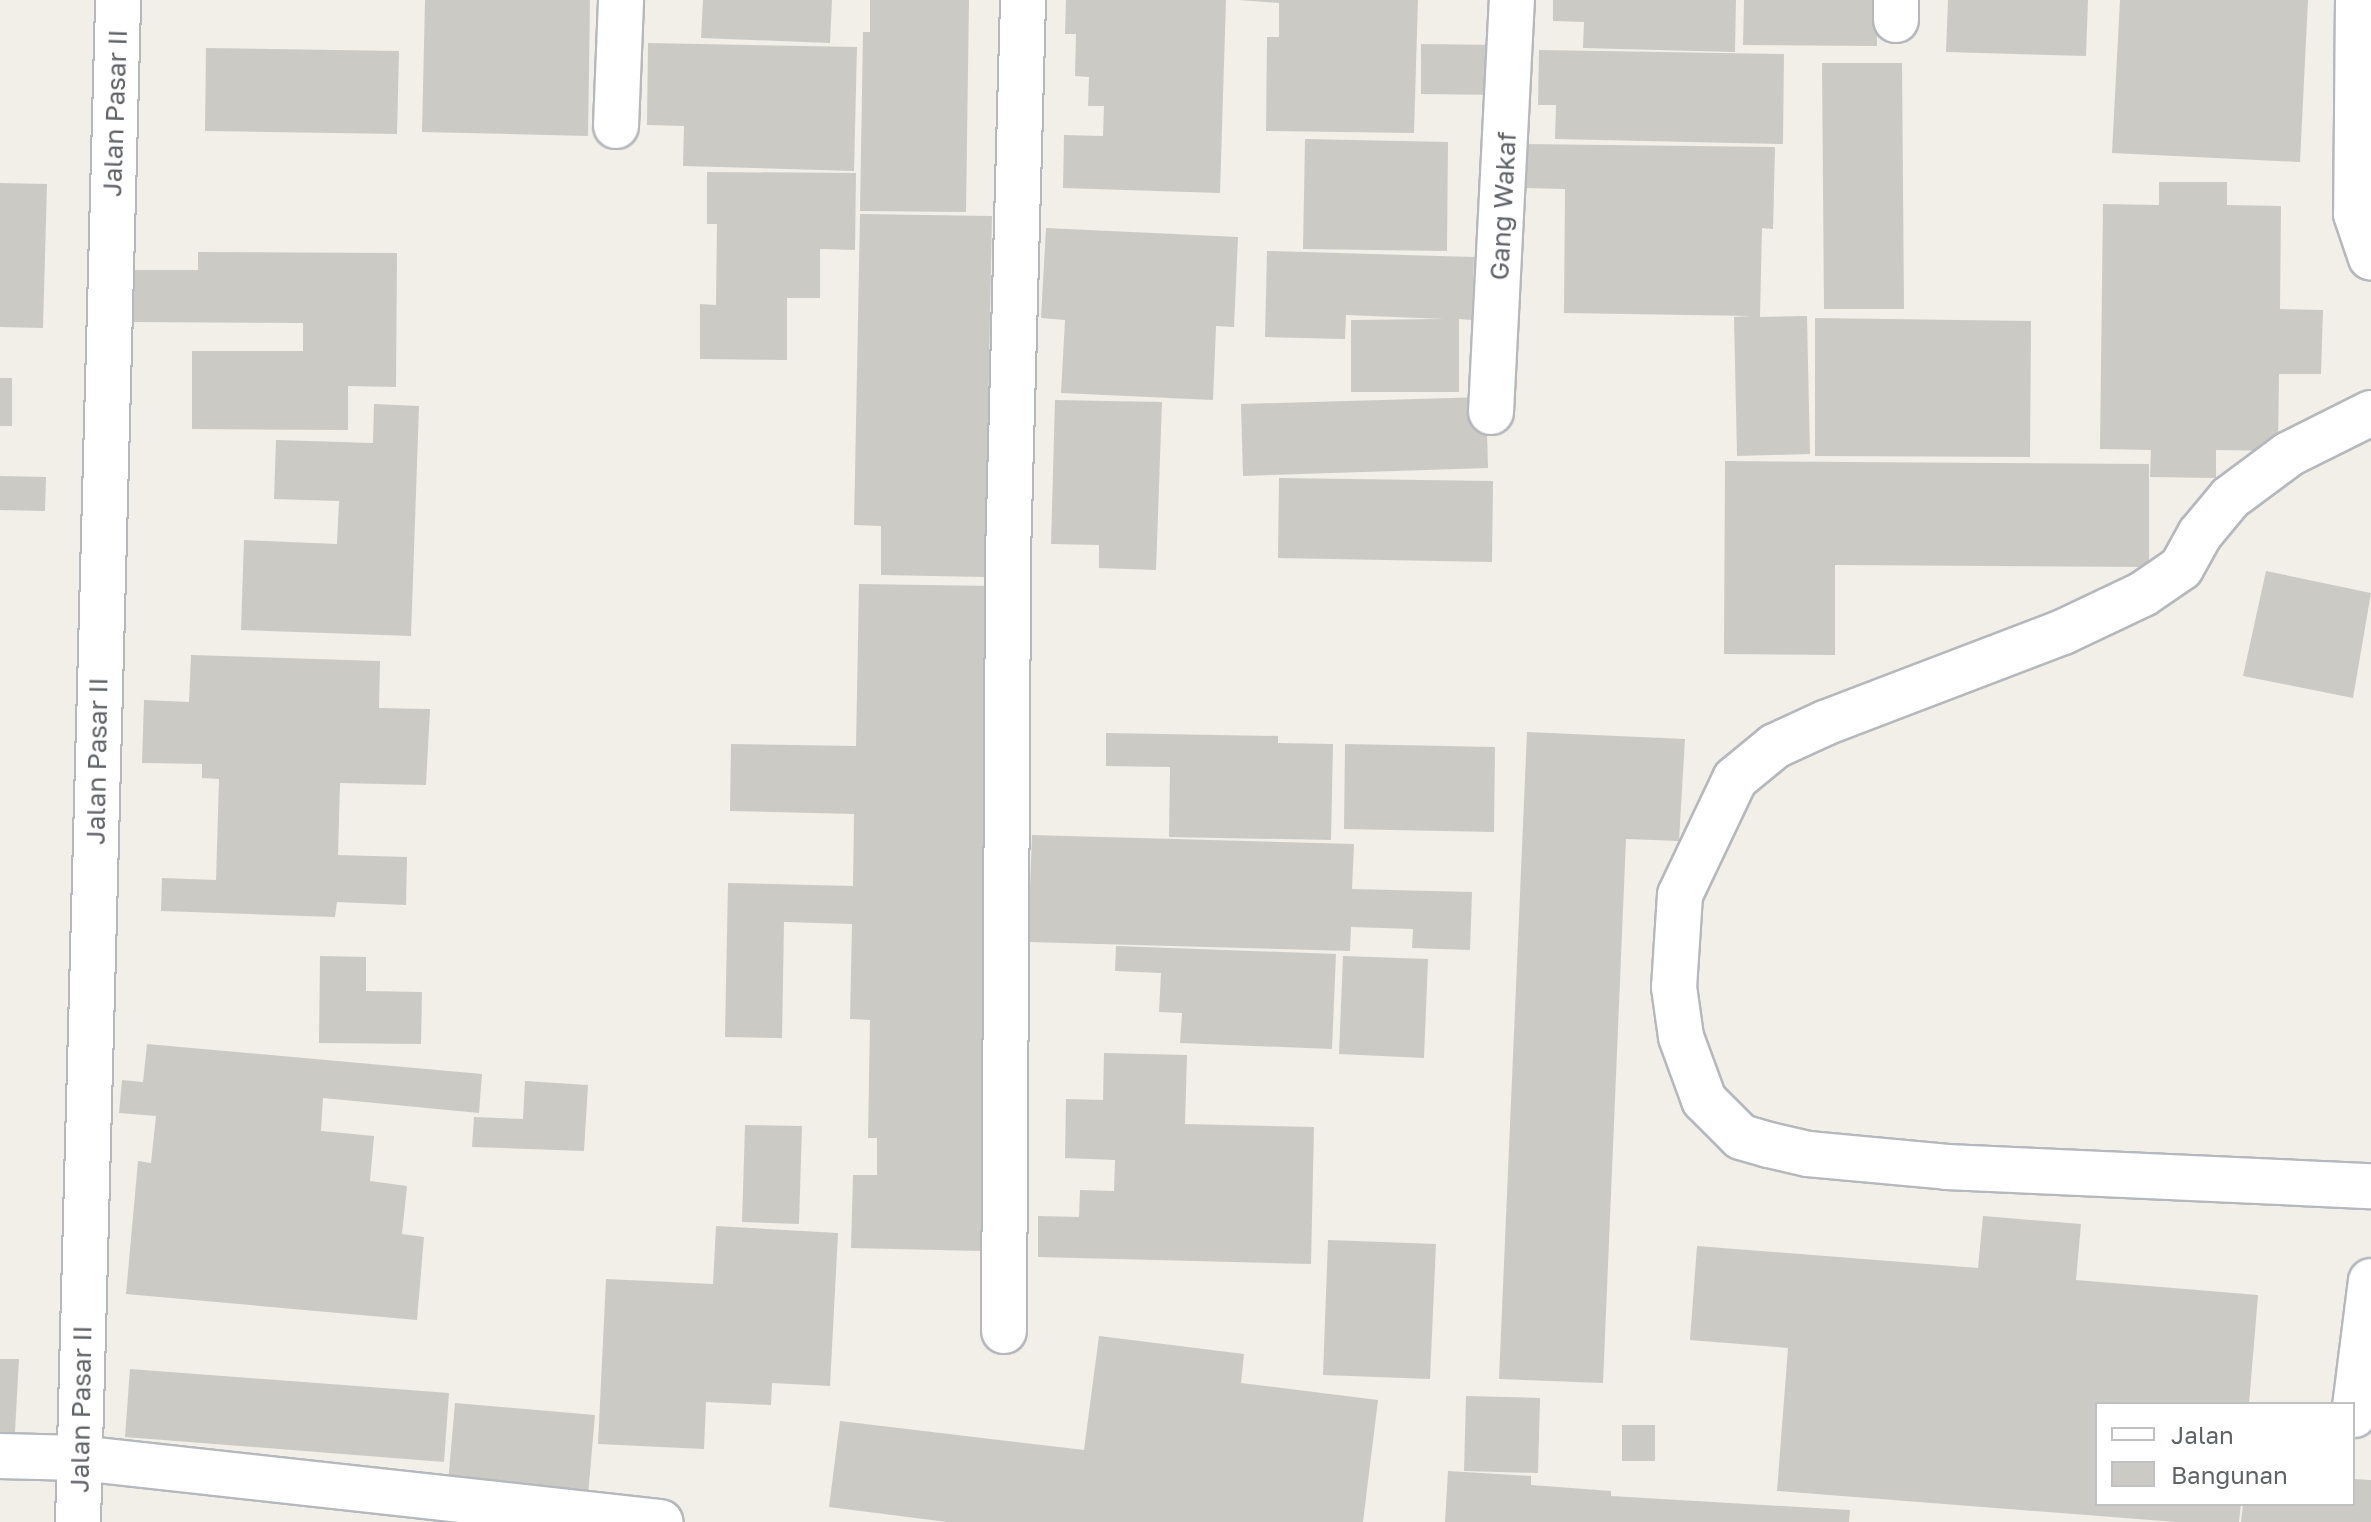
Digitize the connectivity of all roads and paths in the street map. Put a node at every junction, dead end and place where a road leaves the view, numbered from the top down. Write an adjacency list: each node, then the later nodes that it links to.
1 (118, 0): 15 (street, Jalan Pasar II)
2 (621, 0): 6 (street)
3 (1023, 0): 12 (street)
4 (1512, 0): 8 (street, Gang Wakaf)
5 (2358, 0): 7 (street)
6 (616, 126)
7 (2371, 258)
8 (1491, 412)
9 (2371, 413): 10 (street)
10 (2371, 1186)
11 (2371, 1281): 13 (street)
12 (1004, 1331)
13 (2355, 1407)
14 (0, 1456): 15 (street)
15 (79, 1458): 16 (street, Jalan Pasar II); 17 (street)
16 (78, 1522)
17 (660, 1522)

